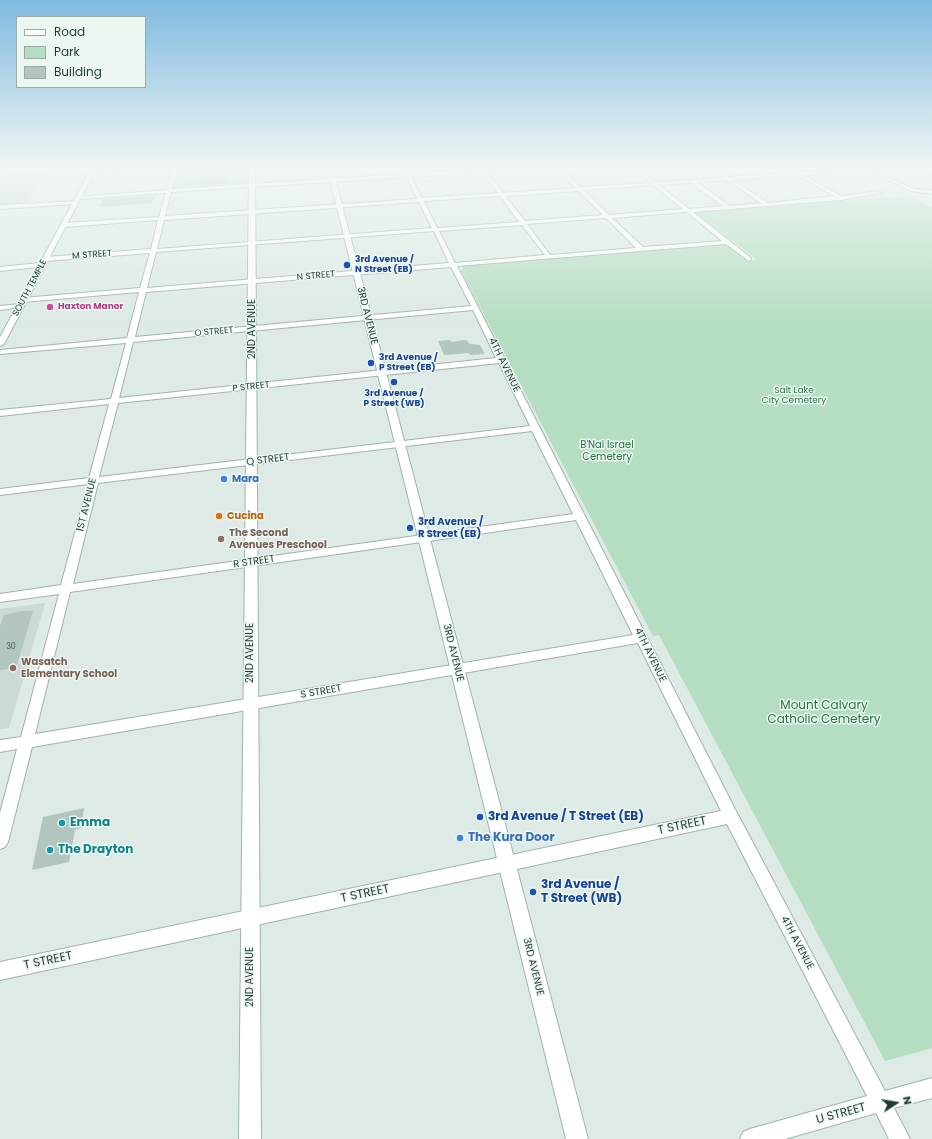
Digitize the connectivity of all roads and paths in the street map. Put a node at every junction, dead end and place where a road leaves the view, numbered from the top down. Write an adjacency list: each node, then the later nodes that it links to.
1 (67, 220): 12 (street, SOUTH TEMPLE)
2 (132, 220): 12 (street)
3 (161, 220): 18 (street, 1ST AVENUE)
4 (252, 220): 16 (street, 2ND AVENUE)
5 (342, 220): 14 (street, 3RD AVENUE)
6 (431, 220): 13 (street, 4TH AVENUE)
7 (521, 220): 11 (street)
8 (557, 220): 11 (street, M STREET)
9 (611, 220): 17 (street)
10 (701, 220): 15 (street)
11 (523, 223): 13 (street, M STREET); 19 (street)
12 (64, 225): 21 (street, SOUTH TEMPLE)
13 (436, 229): 14 (street, M STREET); 22 (street, 4TH AVENUE)
14 (346, 236): 16 (street, M STREET); 24 (street, 3RD AVENUE)
15 (728, 242): 17 (street, N STREET); 20 (street)
16 (252, 243): 18 (street, M STREET); 25 (street, 2ND AVENUE)
17 (641, 249): 19 (street, N STREET)
18 (154, 250): 21 (street, M STREET); 26 (street, 1ST AVENUE)
19 (549, 257): 22 (street, N STREET)
20 (749, 259)
21 (44, 262): 23 (street); 27 (street, SOUTH TEMPLE)
22 (454, 265): 24 (street, N STREET); 29 (street, 4TH AVENUE)
23 (0, 269)
24 (356, 273): 25 (street, N STREET); 30 (street, 3RD AVENUE)
25 (252, 281): 26 (street, N STREET); 31 (street, 2ND AVENUE)
26 (143, 290): 27 (street, N STREET); 32 (street, 1ST AVENUE)
27 (22, 303): 28 (street, N STREET); 33 (street, SOUTH TEMPLE)
28 (0, 308)
29 (476, 308): 30 (street, O STREET); 35 (street, 4TH AVENUE)
30 (367, 318): 31 (street, O STREET); 36 (street, 3RD AVENUE)
31 (252, 329): 32 (street, O STREET); 37 (street, 2ND AVENUE)
32 (130, 340): 34 (street, O STREET); 38 (street, 1ST AVENUE)
33 (0, 344)
34 (0, 352)
35 (502, 360): 36 (street, P STREET); 40 (street, 4TH AVENUE)
36 (381, 373): 37 (street, P STREET); 41 (street, 3RD AVENUE)
37 (251, 387): 38 (street, P STREET); 42 (street, 2ND AVENUE)
38 (114, 401): 39 (street, P STREET); 43 (street, 1ST AVENUE)
39 (0, 413)
40 (535, 428): 41 (street, Q STREET); 45 (street, 4TH AVENUE)
41 (400, 444): 42 (street, Q STREET); 46 (street, 3RD AVENUE)
42 (251, 462): 43 (street, Q STREET); 47 (street, 2ND AVENUE)
43 (94, 481): 44 (street, Q STREET); 48 (street, 1ST AVENUE)
44 (0, 492)
45 (580, 516): 46 (street, R STREET); 50 (street, 4TH AVENUE)
46 (424, 539): 47 (street, R STREET); 51 (street, 3RD AVENUE)
47 (251, 563): 48 (street, R STREET); 52 (street, 2ND AVENUE)
48 (66, 589): 49 (street, R STREET); 53 (street, 1ST AVENUE)
49 (0, 598)
50 (642, 638): 51 (street, S STREET); 55 (street, 4TH AVENUE)
51 (457, 669): 52 (street, S STREET); 57 (street, 3RD AVENUE)
52 (250, 704): 53 (street, S STREET); 58 (street, 2ND AVENUE)
53 (26, 741): 54 (street, S STREET); 56 (street, 1ST AVENUE)
54 (0, 746)
55 (731, 816): 57 (street, T STREET); 61 (street, 4TH AVENUE)
56 (0, 842)
57 (506, 863): 58 (street, T STREET); 63 (street, 3RD AVENUE)
58 (250, 918): 59 (street, T STREET); 62 (street, 2ND AVENUE)
59 (0, 971)
60 (932, 1088): 61 (street, U STREET)
61 (882, 1103): 64 (street, U STREET); 65 (street, 4TH AVENUE)
62 (250, 1139)
63 (577, 1139)
64 (750, 1139)
65 (900, 1139)

